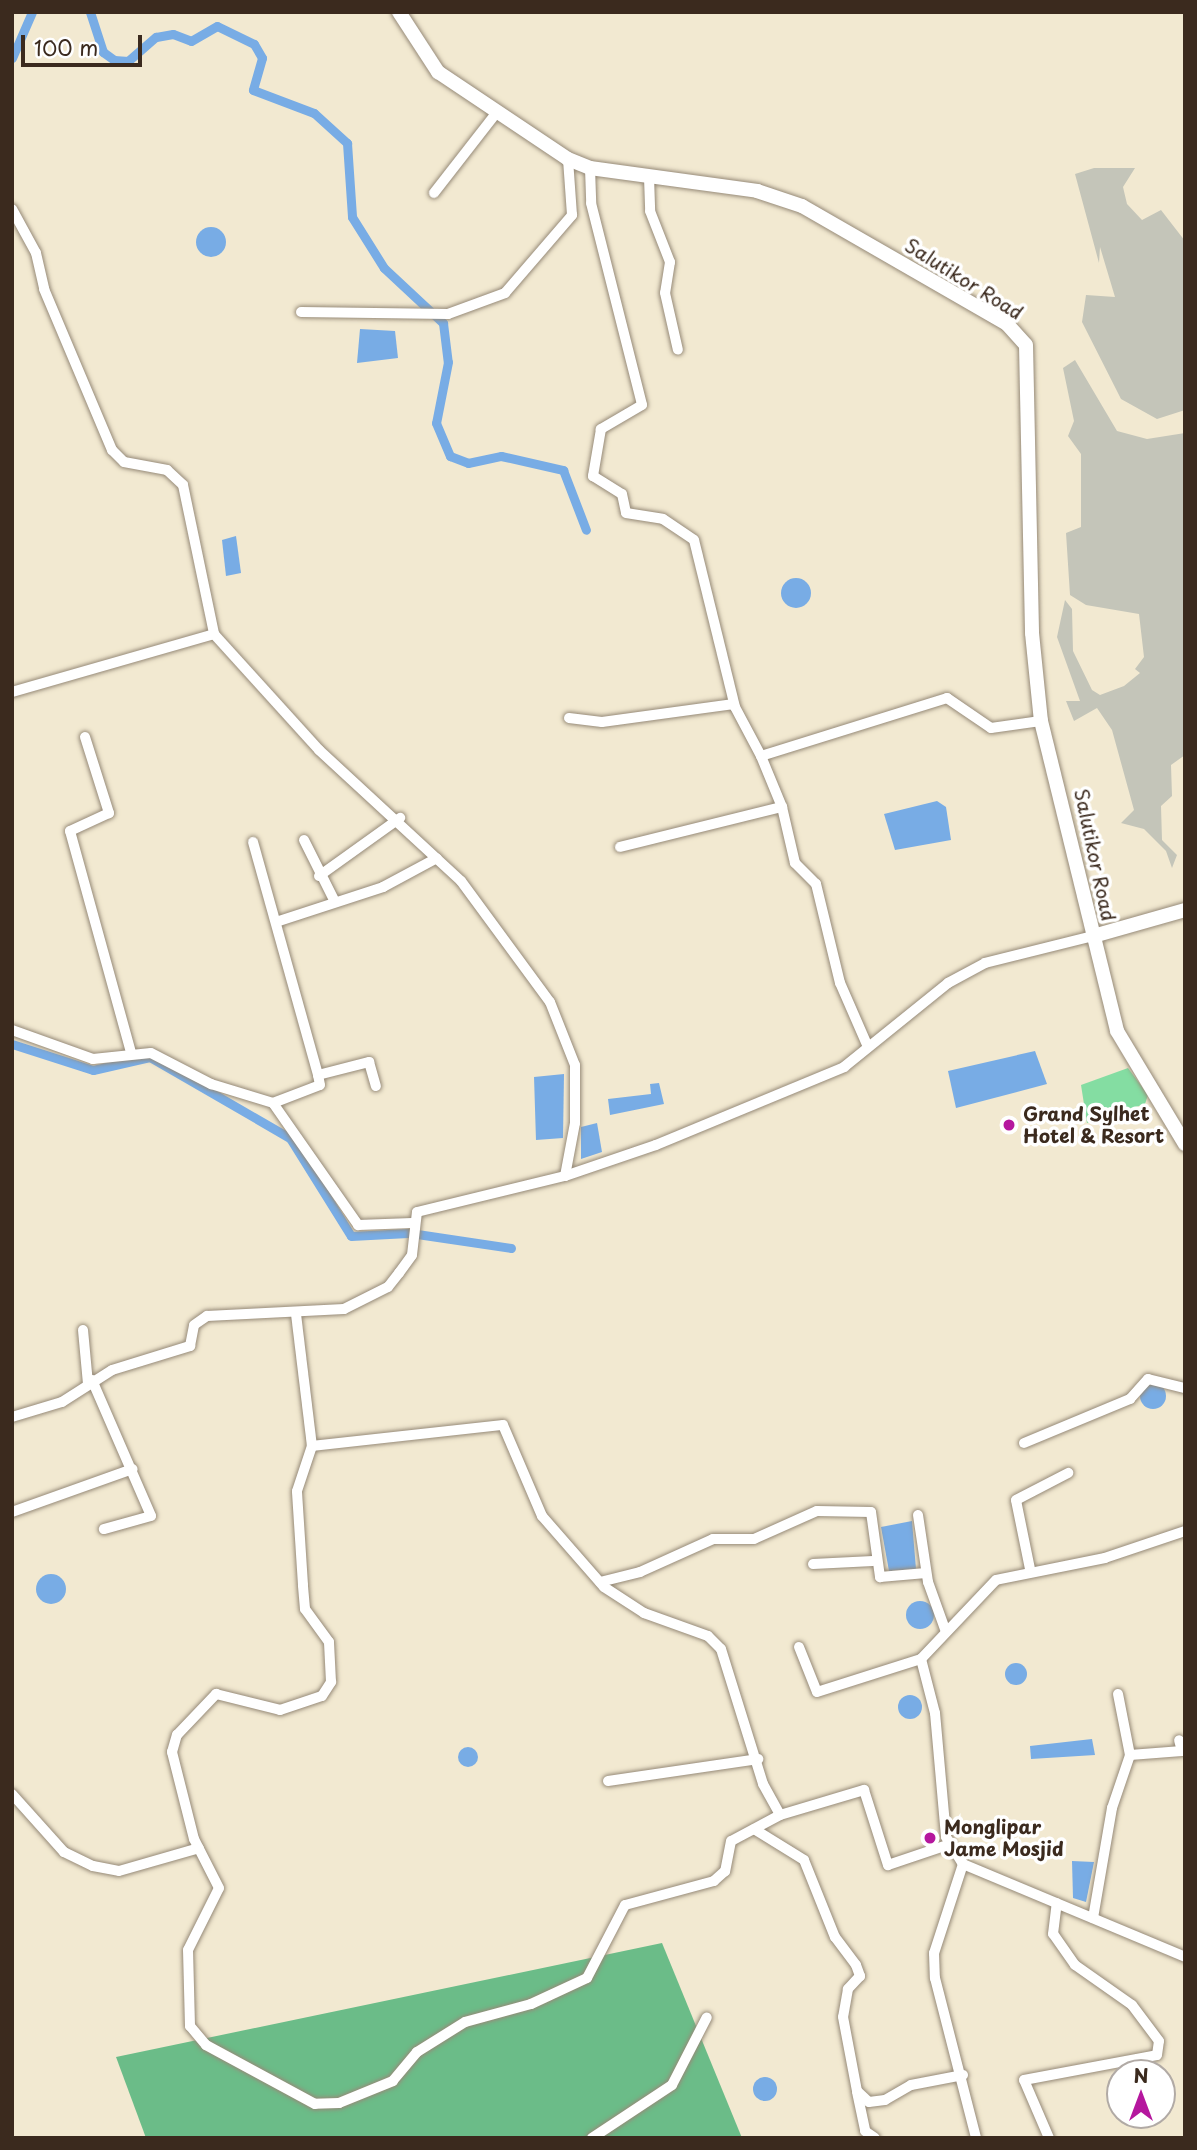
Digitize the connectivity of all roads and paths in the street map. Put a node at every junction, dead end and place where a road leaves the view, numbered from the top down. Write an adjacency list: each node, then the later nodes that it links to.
1 (399, 12): 2 (main road, Salutikor Road)
2 (497, 112): 3 (main road, Salutikor Road); 6 (street)
3 (568, 159): 4 (main road, Salutikor Road); 8 (street)
4 (590, 168): 5 (main road, Salutikor Road); 12 (street)
5 (649, 177): 9 (street); 14 (main road, Salutikor Road)
6 (434, 193)
7 (12, 209): 10 (street)
8 (301, 312)
9 (678, 350)
10 (214, 634): 11 (street); 18 (street)
11 (12, 692)
12 (734, 704): 13 (street); 16 (street)
13 (569, 718)
14 (1041, 721): 16 (street); 27 (main road, Salutikor Road)
15 (85, 737): 30 (street)
16 (761, 756): 17 (street)
17 (782, 807): 21 (street); 29 (street)
18 (400, 818): 22 (street); 23 (street)
19 (304, 840): 23 (street)
20 (253, 842): 26 (street)
21 (620, 847)
22 (437, 858): 24 (street); 35 (street)
23 (319, 876): 24 (street)
24 (335, 902): 26 (street)
25 (1185, 910): 27 (main road)
26 (276, 922): 31 (street)
27 (1093, 936): 29 (street); 34 (main road, Salutikor Road)
28 (12, 1030): 30 (street)
29 (868, 1047): 35 (street)
30 (131, 1052): 33 (street)
31 (318, 1075): 32 (street); 33 (street)
32 (376, 1086)
33 (273, 1103): 36 (street)
34 (1185, 1144)
35 (565, 1176): 36 (street)
36 (412, 1223): 37 (street)
37 (296, 1314): 39 (street); 43 (street)
38 (83, 1330): 39 (street)
39 (90, 1382): 41 (street); 44 (street)
40 (1185, 1388): 42 (street)
41 (12, 1417)
42 (1024, 1443)
43 (312, 1447): 54 (street); 67 (street)
44 (133, 1469): 46 (street); 48 (street)
45 (1068, 1474): 52 (street)
46 (12, 1512)
47 (918, 1515): 53 (street)
48 (104, 1529)
49 (1185, 1531): 52 (street)
50 (873, 1561): 51 (street); 53 (street); 54 (street)
51 (813, 1564)
52 (1030, 1569): 55 (street)
53 (926, 1573): 55 (street)
54 (600, 1582): 61 (street)
55 (946, 1632): 57 (street)
56 (799, 1647): 57 (street)
57 (921, 1659): 66 (street)
58 (1118, 1694): 60 (street)
59 (1179, 1740): 60 (street)
60 (1130, 1755): 70 (street)
61 (758, 1759): 62 (street); 64 (street)
62 (608, 1781)
63 (12, 1794): 67 (street)
64 (780, 1815): 65 (street); 66 (street)
65 (754, 1829): 67 (street); 74 (street)
66 (950, 1844): 68 (street)
67 (200, 1849)
68 (962, 1864): 69 (street); 73 (street)
69 (1057, 1903): 70 (street); 78 (street)
70 (1093, 1918): 71 (street)
71 (1185, 1957)
72 (707, 2017): 75 (street)
73 (963, 2075): 74 (street); 77 (street)
74 (857, 2091): 76 (street)
75 (592, 2138)
76 (875, 2138)
77 (976, 2138)
78 (1049, 2138)

